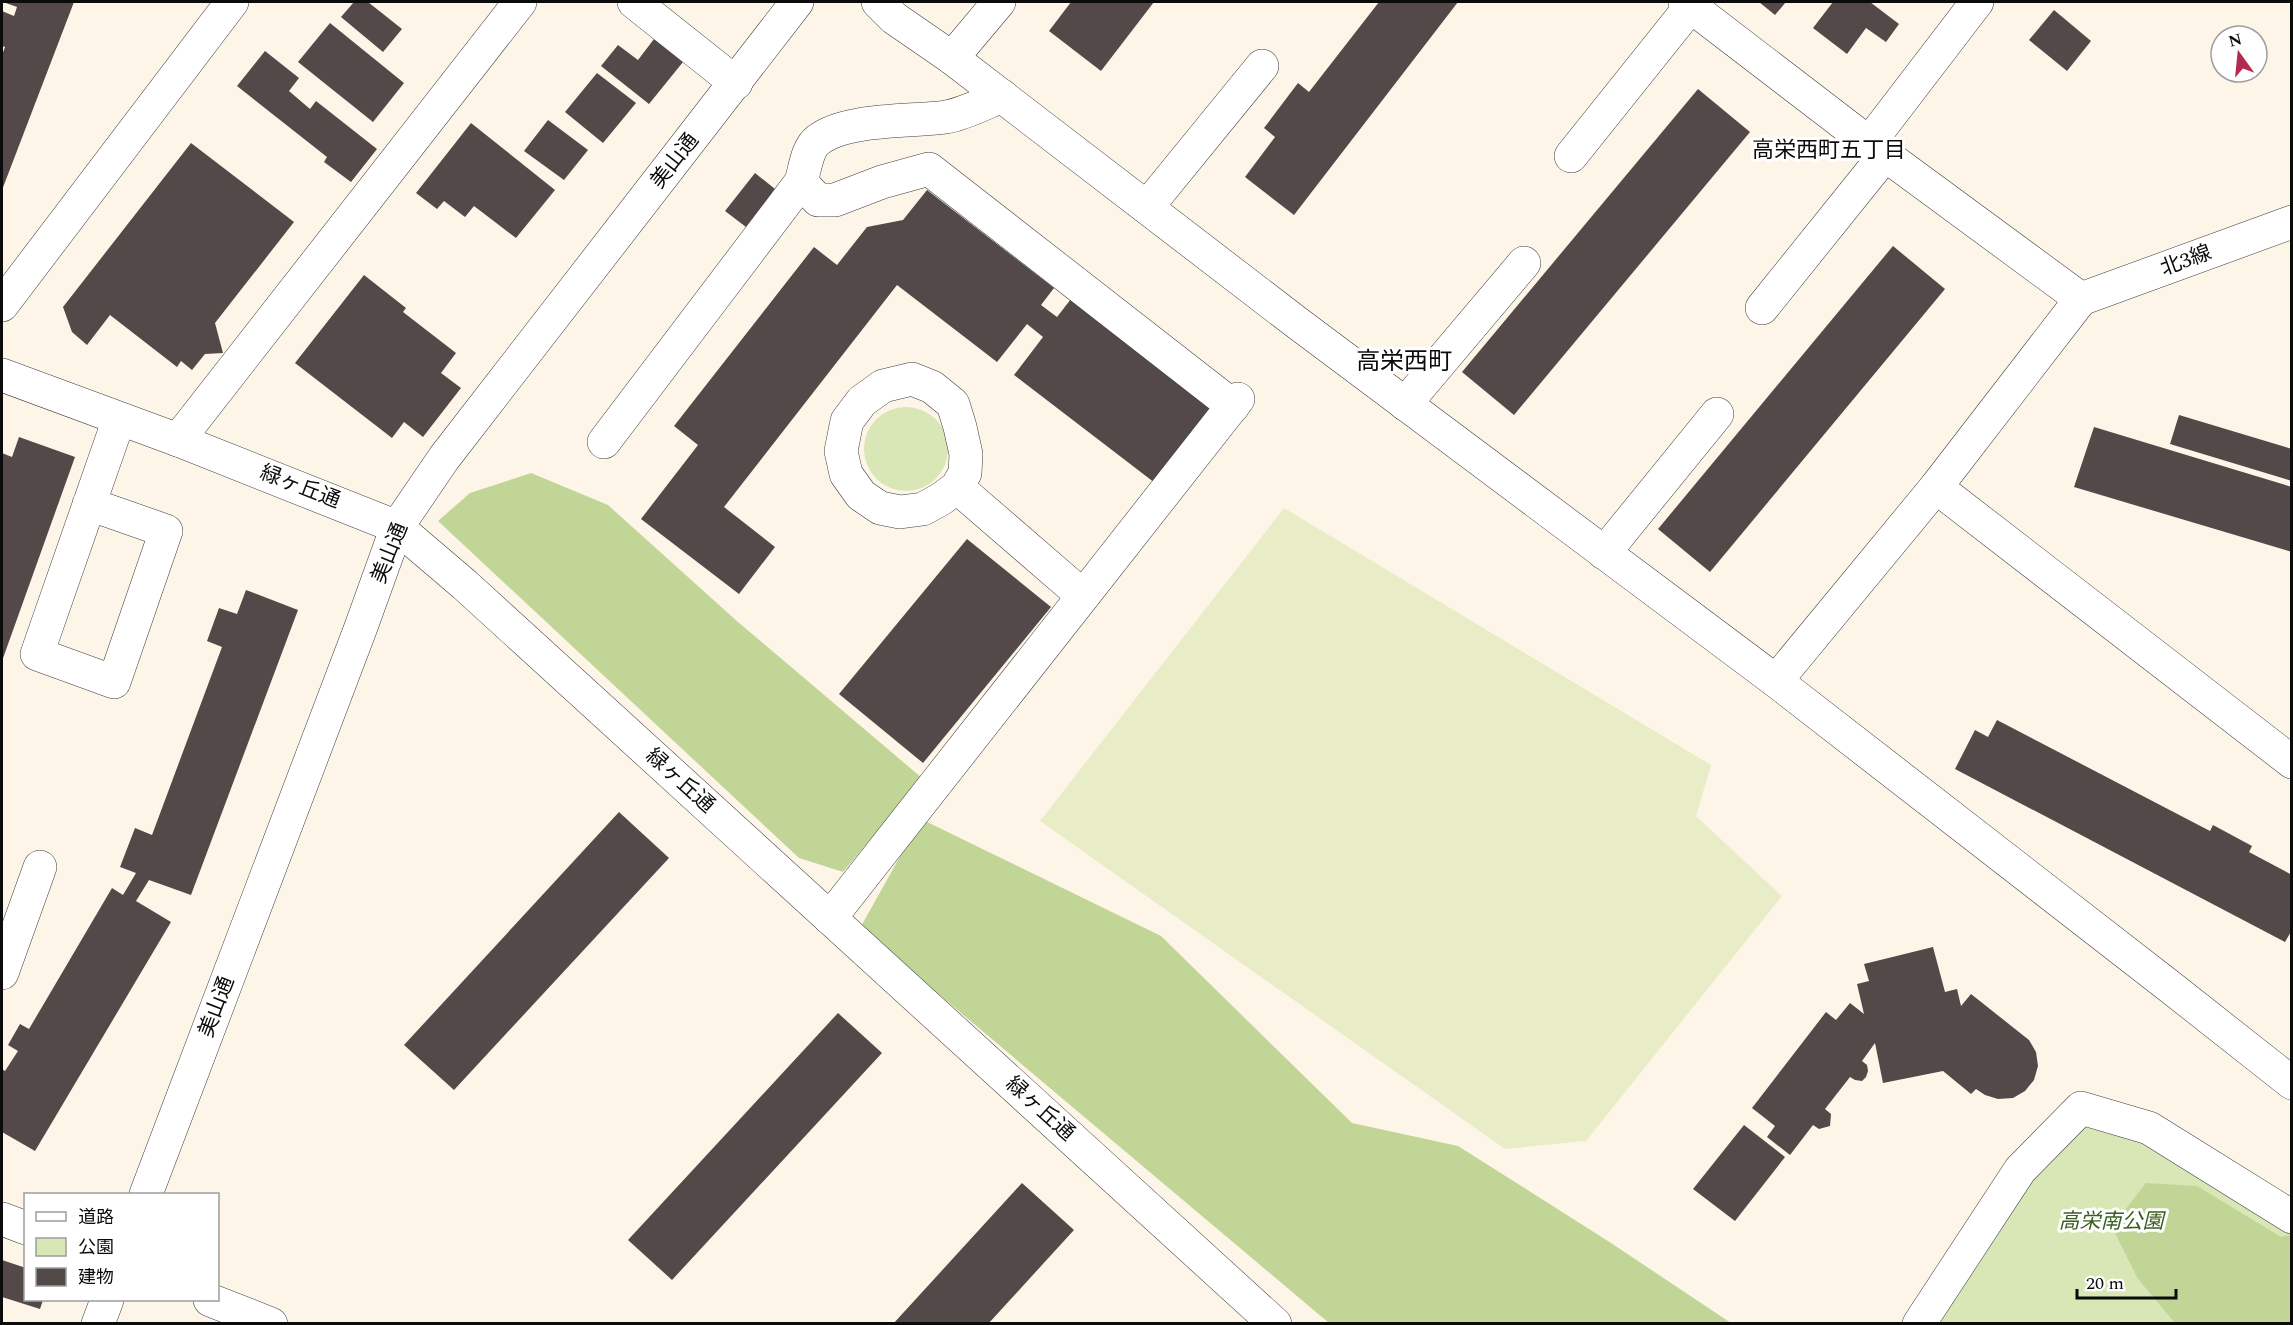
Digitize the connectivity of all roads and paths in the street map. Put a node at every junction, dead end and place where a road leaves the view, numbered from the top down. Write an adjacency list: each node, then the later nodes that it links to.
1 (232, 2): 20 (street)
2 (520, 2): 26 (street)
3 (634, 2): 11 (street)
4 (797, 2): 11 (street, 美山通)
5 (878, 2): 9 (street)
6 (999, 2): 9 (street)
7 (1977, 2): 13 (street)
8 (1688, 4): 13 (street); 14 (street)
9 (952, 58): 12 (street)
10 (1262, 66): 16 (street)
11 (736, 83): 31 (street, 美山通)
12 (1002, 96): 15 (street); 16 (street)
13 (1877, 149): 19 (street); 21 (street)
14 (1571, 156)
15 (801, 182): 27 (street); 33 (street)
16 (1147, 207): 23 (street)
17 (2292, 222): 19 (street, 北3線)
18 (1524, 263): 23 (street)
19 (2081, 300): 29 (street)
20 (2, 305)
21 (1762, 308)
22 (2, 375): 25 (street, 緑ヶ丘通)
23 (1405, 404): 32 (street)
24 (1717, 414): 32 (street)
25 (119, 418): 26 (street, 緑ヶ丘通); 30 (street)
26 (178, 440): 31 (street, 緑ヶ丘通)
27 (604, 442)
28 (957, 487): 33 (street)
29 (1936, 487): 34 (street); 35 (street)
30 (89, 504): 30 (street)
31 (397, 527): 37 (street, 緑ヶ丘通); 40 (street, 美山通)
32 (1604, 553): 34 (street)
33 (1083, 596): 37 (street)
34 (1776, 681): 39 (street)
35 (2292, 762)
36 (40, 867): 38 (street)
37 (830, 918): 48 (street, 緑ヶ丘通)
38 (2, 973)
39 (2292, 1083)
40 (146, 1193)
41 (2292, 1217): 49 (street)
42 (2, 1220): 43 (street)
43 (24, 1227)
44 (105, 1301): 46 (street)
45 (215, 1301): 47 (street)
46 (98, 1323)
47 (271, 1323)
48 (1275, 1323)
49 (1919, 1323)

